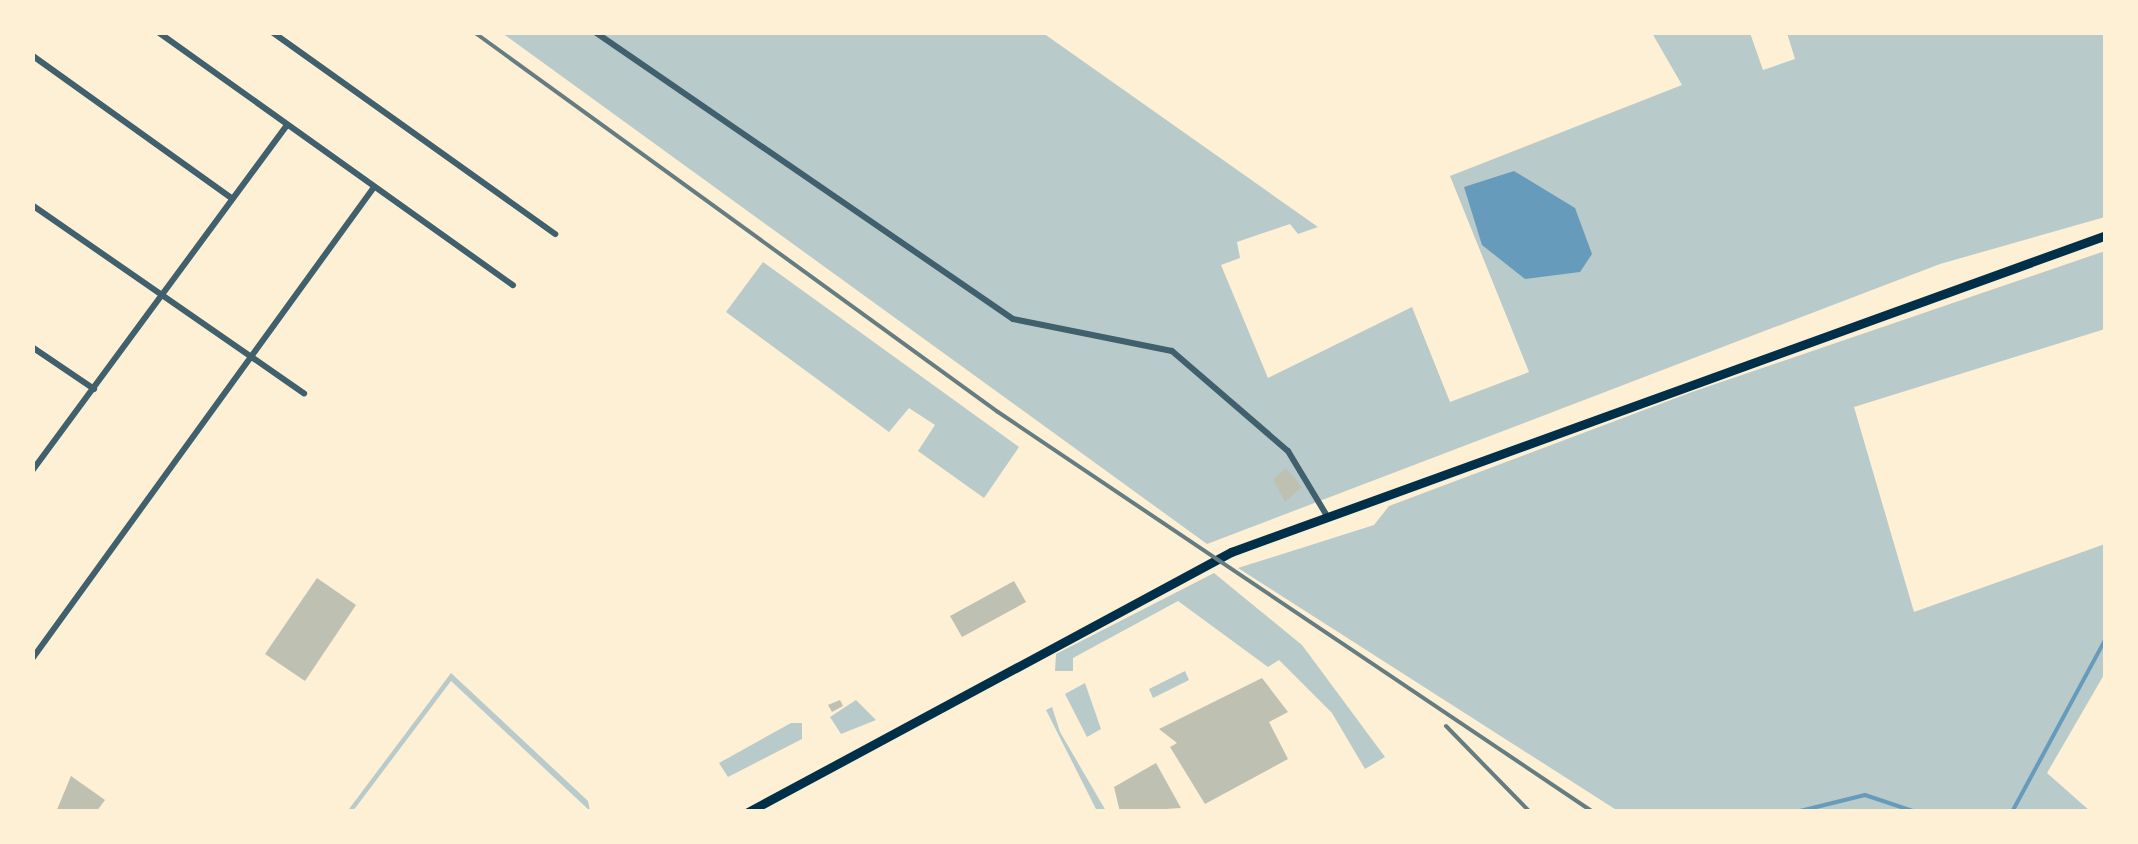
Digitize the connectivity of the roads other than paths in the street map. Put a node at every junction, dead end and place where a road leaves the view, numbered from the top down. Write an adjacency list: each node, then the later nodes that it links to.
1 (158, 32): 5 (street)
2 (272, 32): 9 (street)
3 (595, 32): 18 (street)
4 (33, 56): 7 (street)
5 (287, 125): 6 (street); 7 (street)
6 (374, 187): 11 (street); 14 (street)
7 (232, 198): 12 (street)
8 (32, 204): 12 (street)
9 (555, 234)
10 (2106, 235): 18 (main road)
11 (513, 285)
12 (162, 297): 14 (street); 15 (street)
13 (32, 347): 15 (street)
14 (251, 356): 16 (street); 19 (street)
15 (94, 389): 17 (street)
16 (304, 394)
17 (32, 471)
18 (1328, 516): 20 (main road)
19 (32, 658)
20 (748, 812)

